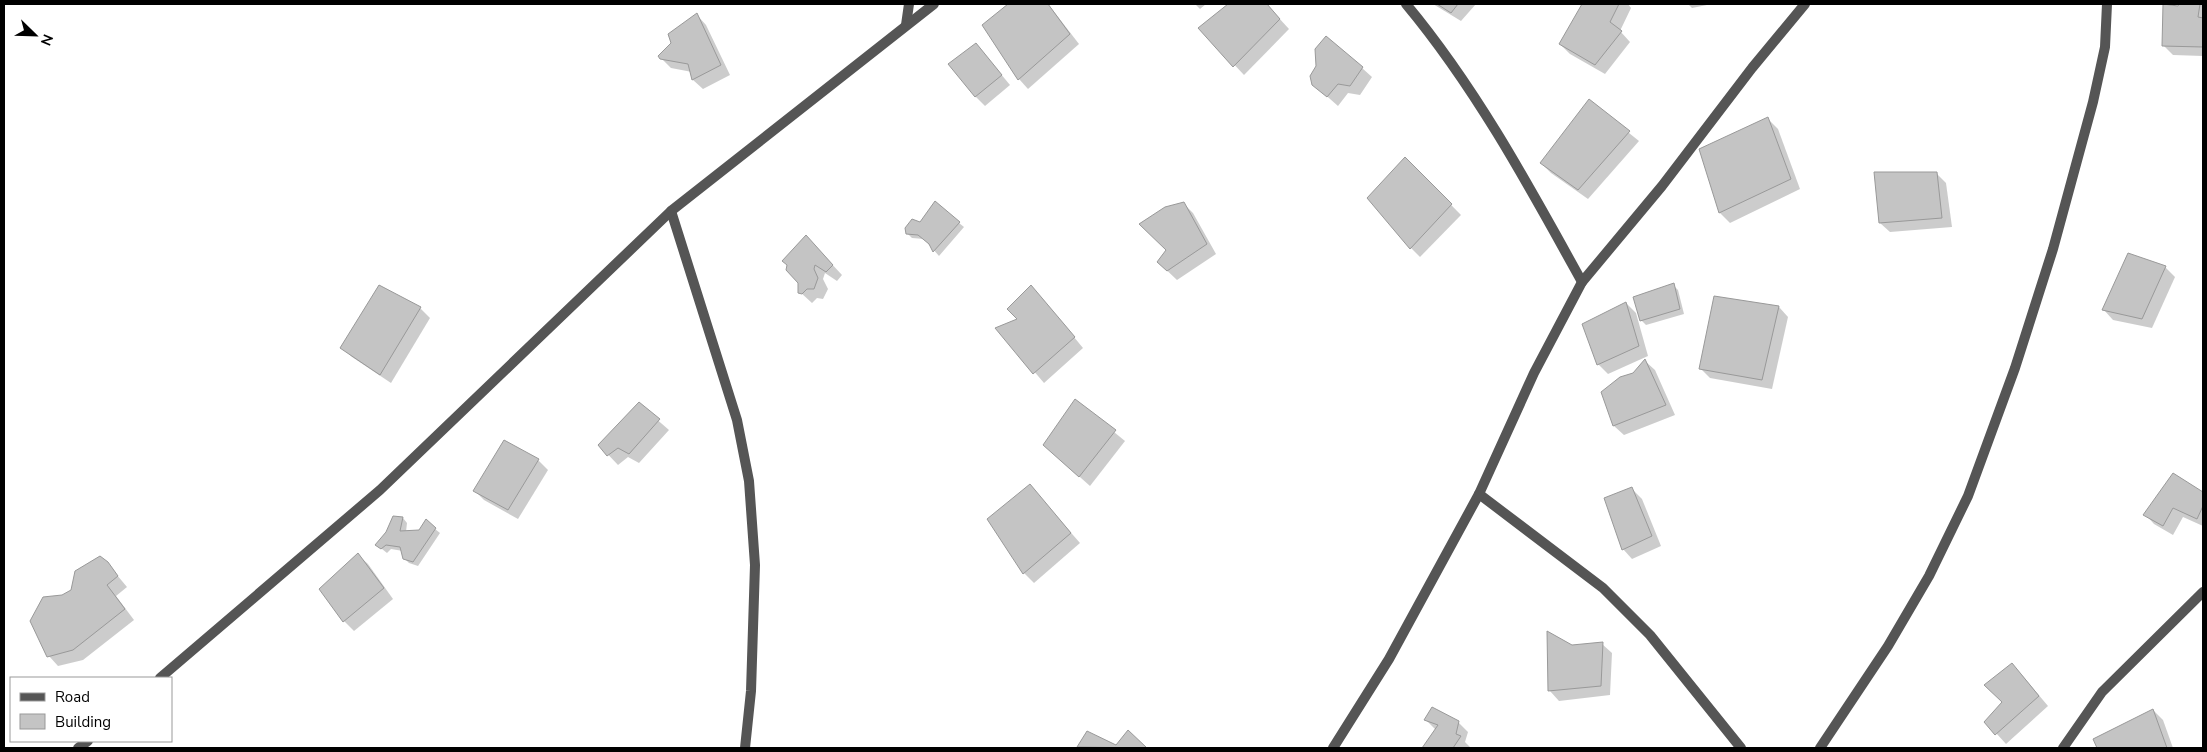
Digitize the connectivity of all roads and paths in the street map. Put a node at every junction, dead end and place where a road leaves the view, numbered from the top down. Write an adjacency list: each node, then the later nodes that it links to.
1 (910, 4): 6 (street)
2 (934, 4): 6 (street)
3 (1406, 4): 8 (street)
4 (1805, 4): 8 (street)
5 (2106, 4): 15 (street)
6 (906, 25): 7 (street)
7 (671, 211): 11 (street); 12 (street)
8 (1582, 282): 9 (street)
9 (1479, 494): 13 (street); 14 (street)
10 (2203, 592): 16 (street)
11 (161, 677)
12 (746, 748)
13 (1334, 748)
14 (1741, 748)
15 (1820, 748)
16 (2063, 748)

